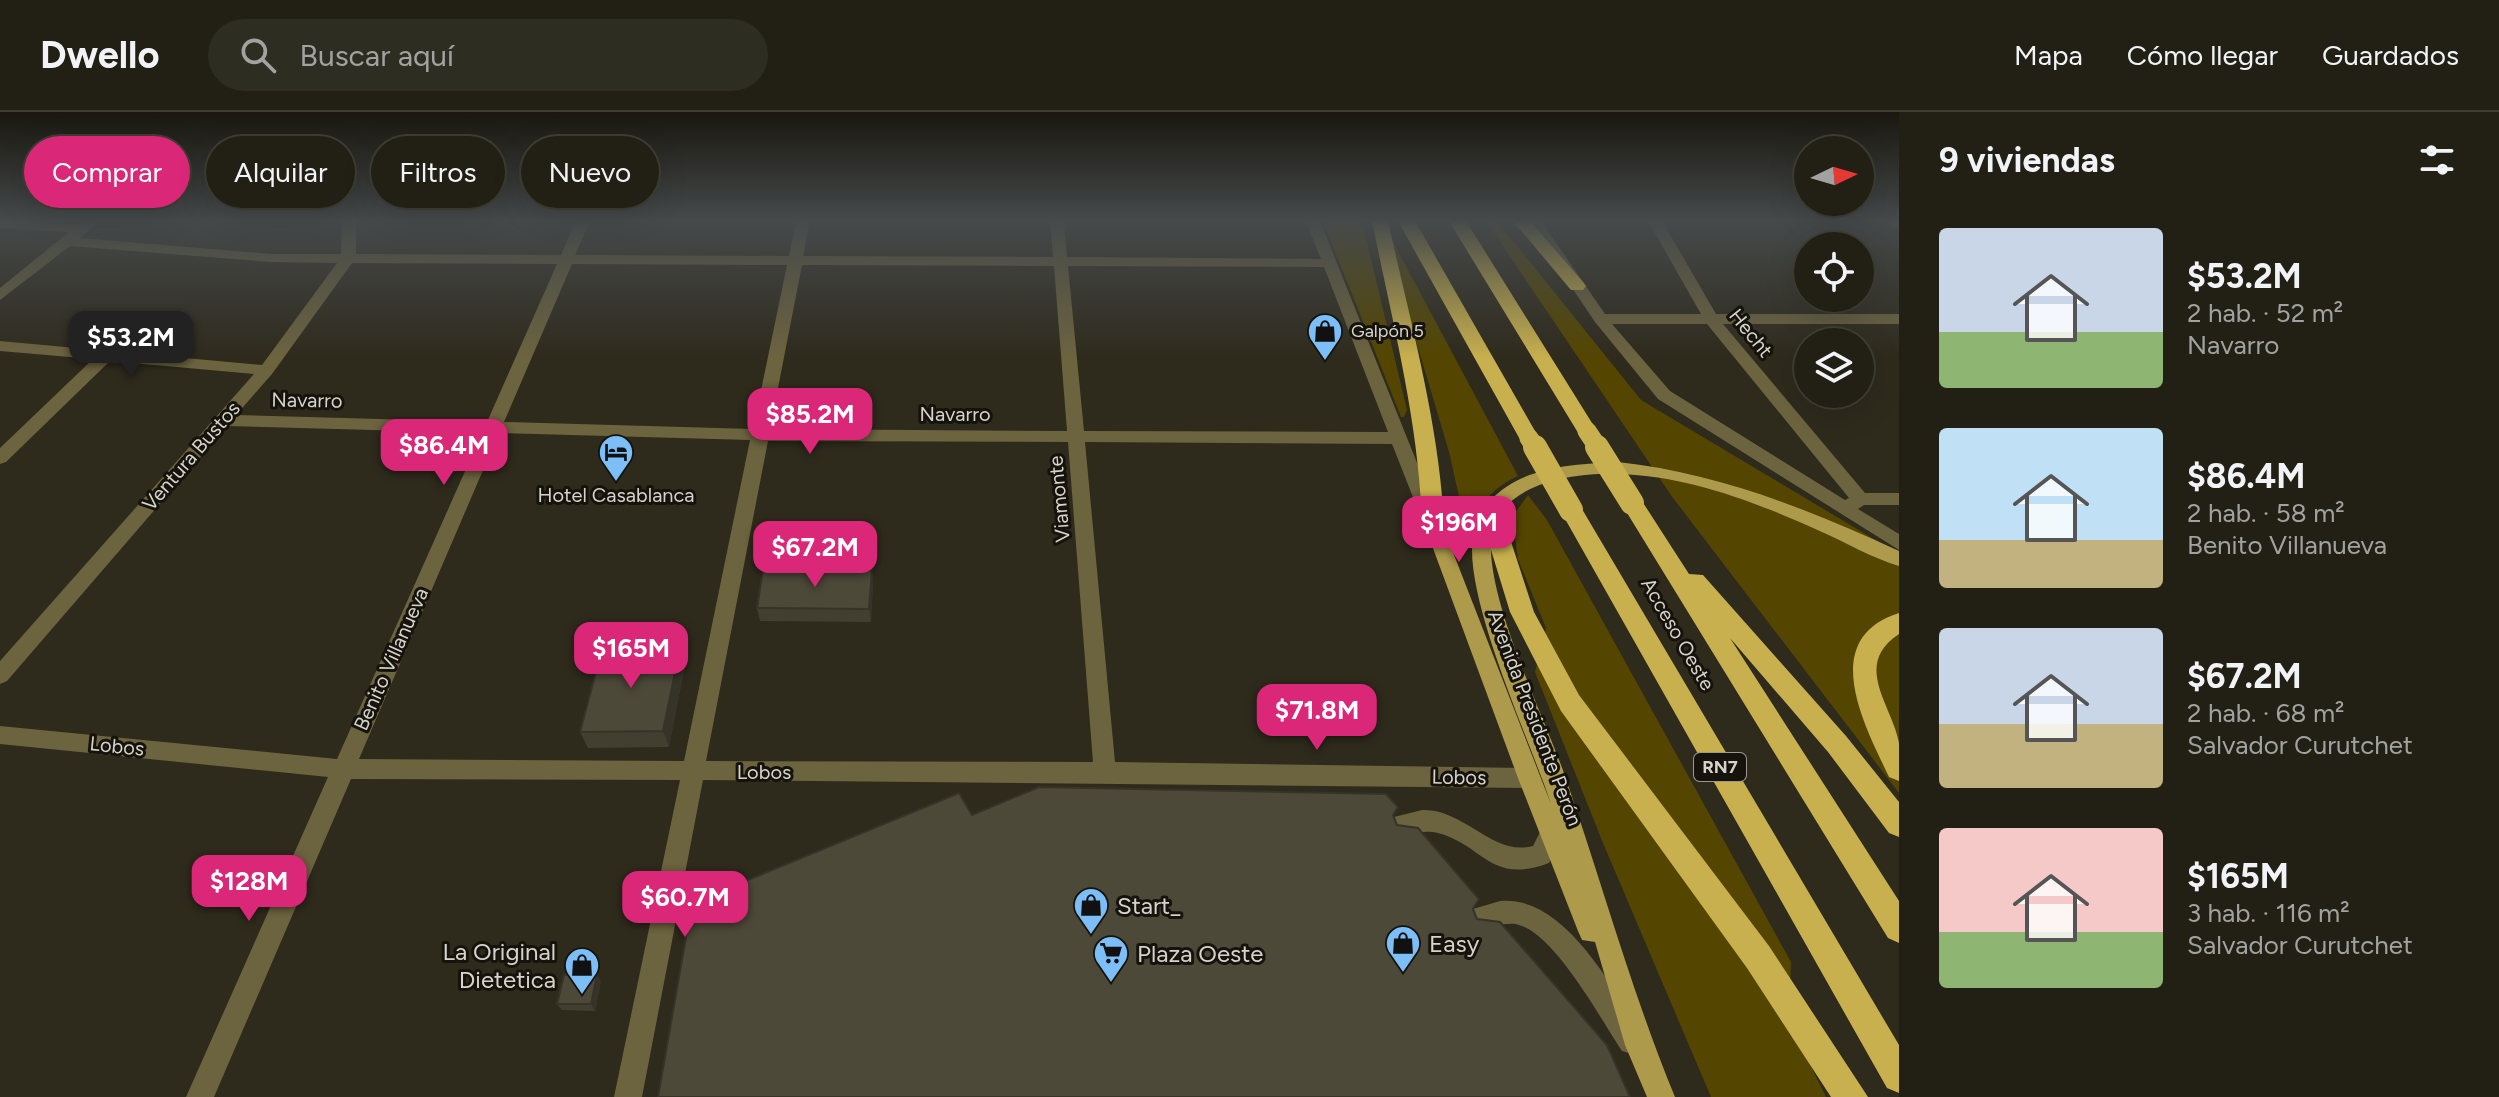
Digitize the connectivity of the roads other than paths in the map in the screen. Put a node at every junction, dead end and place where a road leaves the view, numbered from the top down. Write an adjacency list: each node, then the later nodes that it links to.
1 (34, 267): 14 (street)
2 (341, 267): 20 (street, Ventura Bustos)
3 (563, 267): 22 (street, Benito Villanueva)
4 (794, 267): 23 (street)
5 (1061, 267): 24 (street, Viamonte)
6 (1331, 267): 25 (street, Avenida Presidente Perón)
7 (1390, 267): 30 (highway)
8 (1432, 267): 48 (highway, Acceso Oeste / RN7, bridge)
9 (1485, 267): 31 (highway, Acceso Oeste, bridge)
10 (1561, 267): 13 (highway)
11 (1564, 267): 13 (street)
12 (1681, 267): 16 (street, Hecht)
13 (1577, 286): 15 (street)
14 (0, 295)
15 (1600, 319): 16 (street); 28 (street)
16 (1711, 319): 17 (street); 28 (street, Hecht)
17 (1899, 319)
18 (0, 346): 19 (street, Navarro)
19 (106, 356): 20 (street, Navarro); 26 (street)
20 (266, 370): 21 (street, Ventura Bustos)
21 (223, 420): 22 (street, Navarro); 35 (street, Ventura Bustos)
22 (494, 426): 23 (street, Navarro); 37 (street, Benito Villanueva)
23 (760, 435): 24 (street, Navarro); 39 (street)
24 (1075, 437): 25 (street, Navarro); 40 (street, Viamonte)
25 (1398, 438): 30 (street, Avenida Presidente Perón)
26 (0, 458)
27 (1899, 499): 28 (street)
28 (1852, 504): 32 (street)
29 (1491, 514): 33 (main road); 47 (main road); 52 (highway)
30 (1433, 524): 41 (main road, Avenida Presidente Perón)
31 (1650, 530): 43 (highway); 46 (highway, Acceso Oeste)
32 (1899, 543)
33 (1899, 559)
34 (1899, 622): 38 (highway)
35 (0, 675)
36 (0, 735): 37 (street, Lobos)
37 (343, 769): 39 (street, Lobos); 49 (street, Benito Villanueva)
38 (1899, 769)
39 (693, 771): 40 (street, Lobos); 50 (street)
40 (1105, 772): 41 (street, Lobos)
41 (1529, 778): 44 (main road, Avenida Presidente Perón)
42 (1402, 824): 44 (street)
43 (1899, 824)
44 (1551, 834): 47 (main road, Avenida Presidente Perón)
45 (1482, 917): 47 (street)
46 (1899, 928)
47 (1643, 1055): 51 (main road, Avenida Presidente Perón)
48 (1899, 1076)
49 (200, 1097)
50 (628, 1097)
51 (1661, 1097)
52 (1851, 1097)

